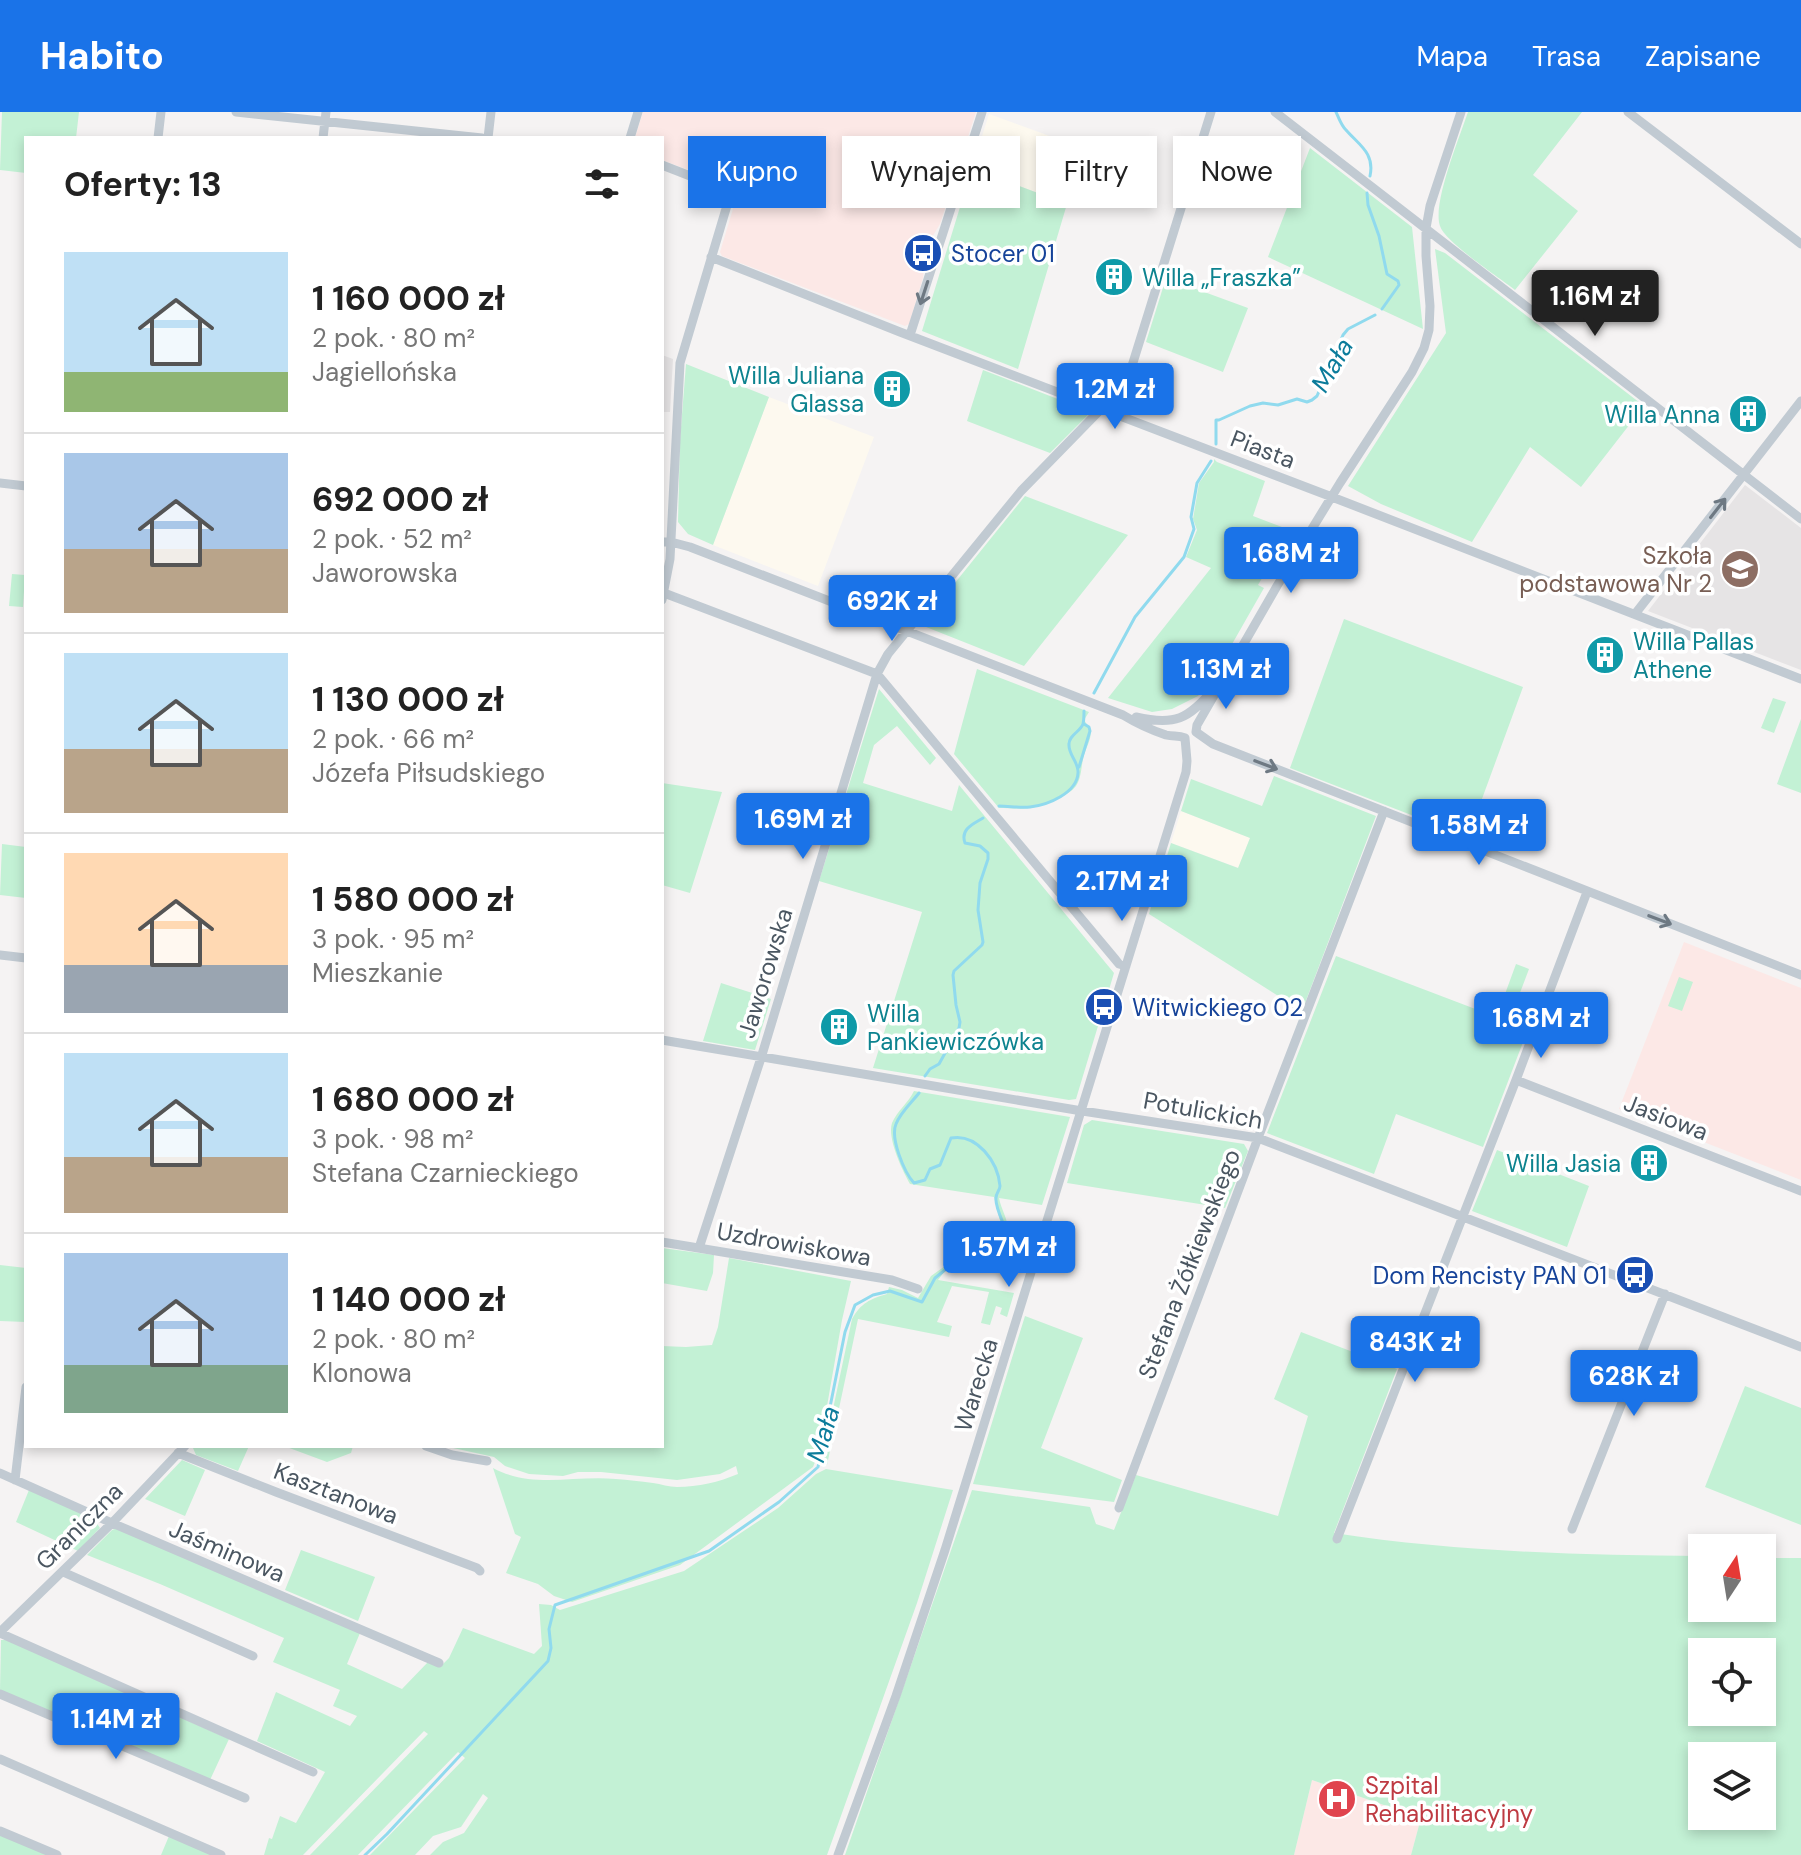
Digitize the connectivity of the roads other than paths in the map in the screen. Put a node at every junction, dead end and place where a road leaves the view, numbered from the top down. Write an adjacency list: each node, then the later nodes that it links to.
1 (161, 112): 11 (street)
2 (236, 112): 10 (street)
3 (491, 112): 13 (street)
4 (638, 112): 14 (street)
5 (982, 112): 19 (street, one-way to 19)
6 (1211, 112): 22 (street)
7 (1275, 112): 16 (street)
8 (1461, 112): 16 (street)
9 (1628, 112): 17 (street)
10 (326, 117): 12 (street)
11 (158, 136)
12 (470, 136)
13 (485, 136)
14 (631, 136)
15 (664, 166): 18 (street)
16 (1426, 228): 23 (street); 26 (street)
17 (1801, 244)
18 (711, 257): 19 (street, Piasta); 28 (street)
19 (910, 335): 21 (street, Piasta)
20 (1801, 401): 23 (street)
21 (1101, 409): 22 (street, Piasta); 32 (street, Jaworowska)
22 (1117, 414): 26 (street, Piasta)
23 (1744, 475): 27 (street); 31 (street, one-way to 23)
24 (0, 483): 25 (street)
25 (24, 486)
26 (1332, 497): 31 (street, Piasta); 34 (street)
27 (1801, 519)
28 (666, 542): 29 (street); 32 (street)
29 (664, 578)
30 (664, 596): 33 (street)
31 (1635, 614): 35 (street, Piasta)
32 (908, 632): 33 (street, Jaworowska); 36 (street)
33 (877, 674): 44 (street); 47 (street, Jaworowska)
34 (1223, 679): 37 (street); 38 (street)
35 (1801, 679)
36 (1123, 715): 37 (street); 39 (street)
37 (1183, 718): 38 (street); 39 (street)
38 (1197, 728): 39 (street); 40 (street, one-way to 40)
39 (1182, 736): 44 (street, Warecka)
40 (1384, 811): 41 (street); 50 (street, Stefana Żółkiewskiego)
41 (1587, 892): 45 (street, one-way to 45); 48 (street)
42 (0, 955): 43 (street)
43 (24, 958)
44 (1126, 966): 49 (street, Warecka)
45 (1801, 975)
46 (664, 1040): 47 (street, Potulickich)
47 (761, 1058): 49 (street, Potulickich); 54 (street, Jaworowska)
48 (1516, 1080): 51 (street, Jasiowa); 52 (street)
49 (1081, 1111): 50 (street, Potulickich); 80 (street, Warecka)
50 (1258, 1138): 52 (street, Potulickich); 64 (street, Stefana Żółkiewskiego)
51 (1801, 1191)
52 (1462, 1216): 56 (street, Potulickich); 67 (street)
53 (664, 1242): 54 (street, Uzdrowiskowa)
54 (699, 1248): 55 (street, Uzdrowiskowa)
55 (918, 1289)
56 (1665, 1294): 57 (street, Potulickich); 66 (street)
57 (1801, 1347)
58 (24, 1404): 63 (street)
59 (432, 1448): 61 (street)
60 (181, 1449): 65 (street, Graniczna); 68 (street, Kasztanowa)
61 (487, 1461)
62 (0, 1473): 63 (street, Jaśminowa)
63 (15, 1480): 65 (street, Jaśminowa)
64 (1119, 1508)
65 (112, 1523): 69 (street, Graniczna); 72 (street, Jaśminowa)
66 (1572, 1529)
67 (1337, 1539)
68 (480, 1571)
69 (63, 1572): 70 (street, Graniczna); 71 (street)
70 (0, 1632): 75 (street)
71 (253, 1656)
72 (439, 1663)
73 (0, 1694): 76 (street)
74 (0, 1759): 79 (street)
75 (313, 1772)
76 (245, 1798)
77 (0, 1831): 78 (street)
78 (57, 1855)
79 (221, 1855)
80 (838, 1855)

